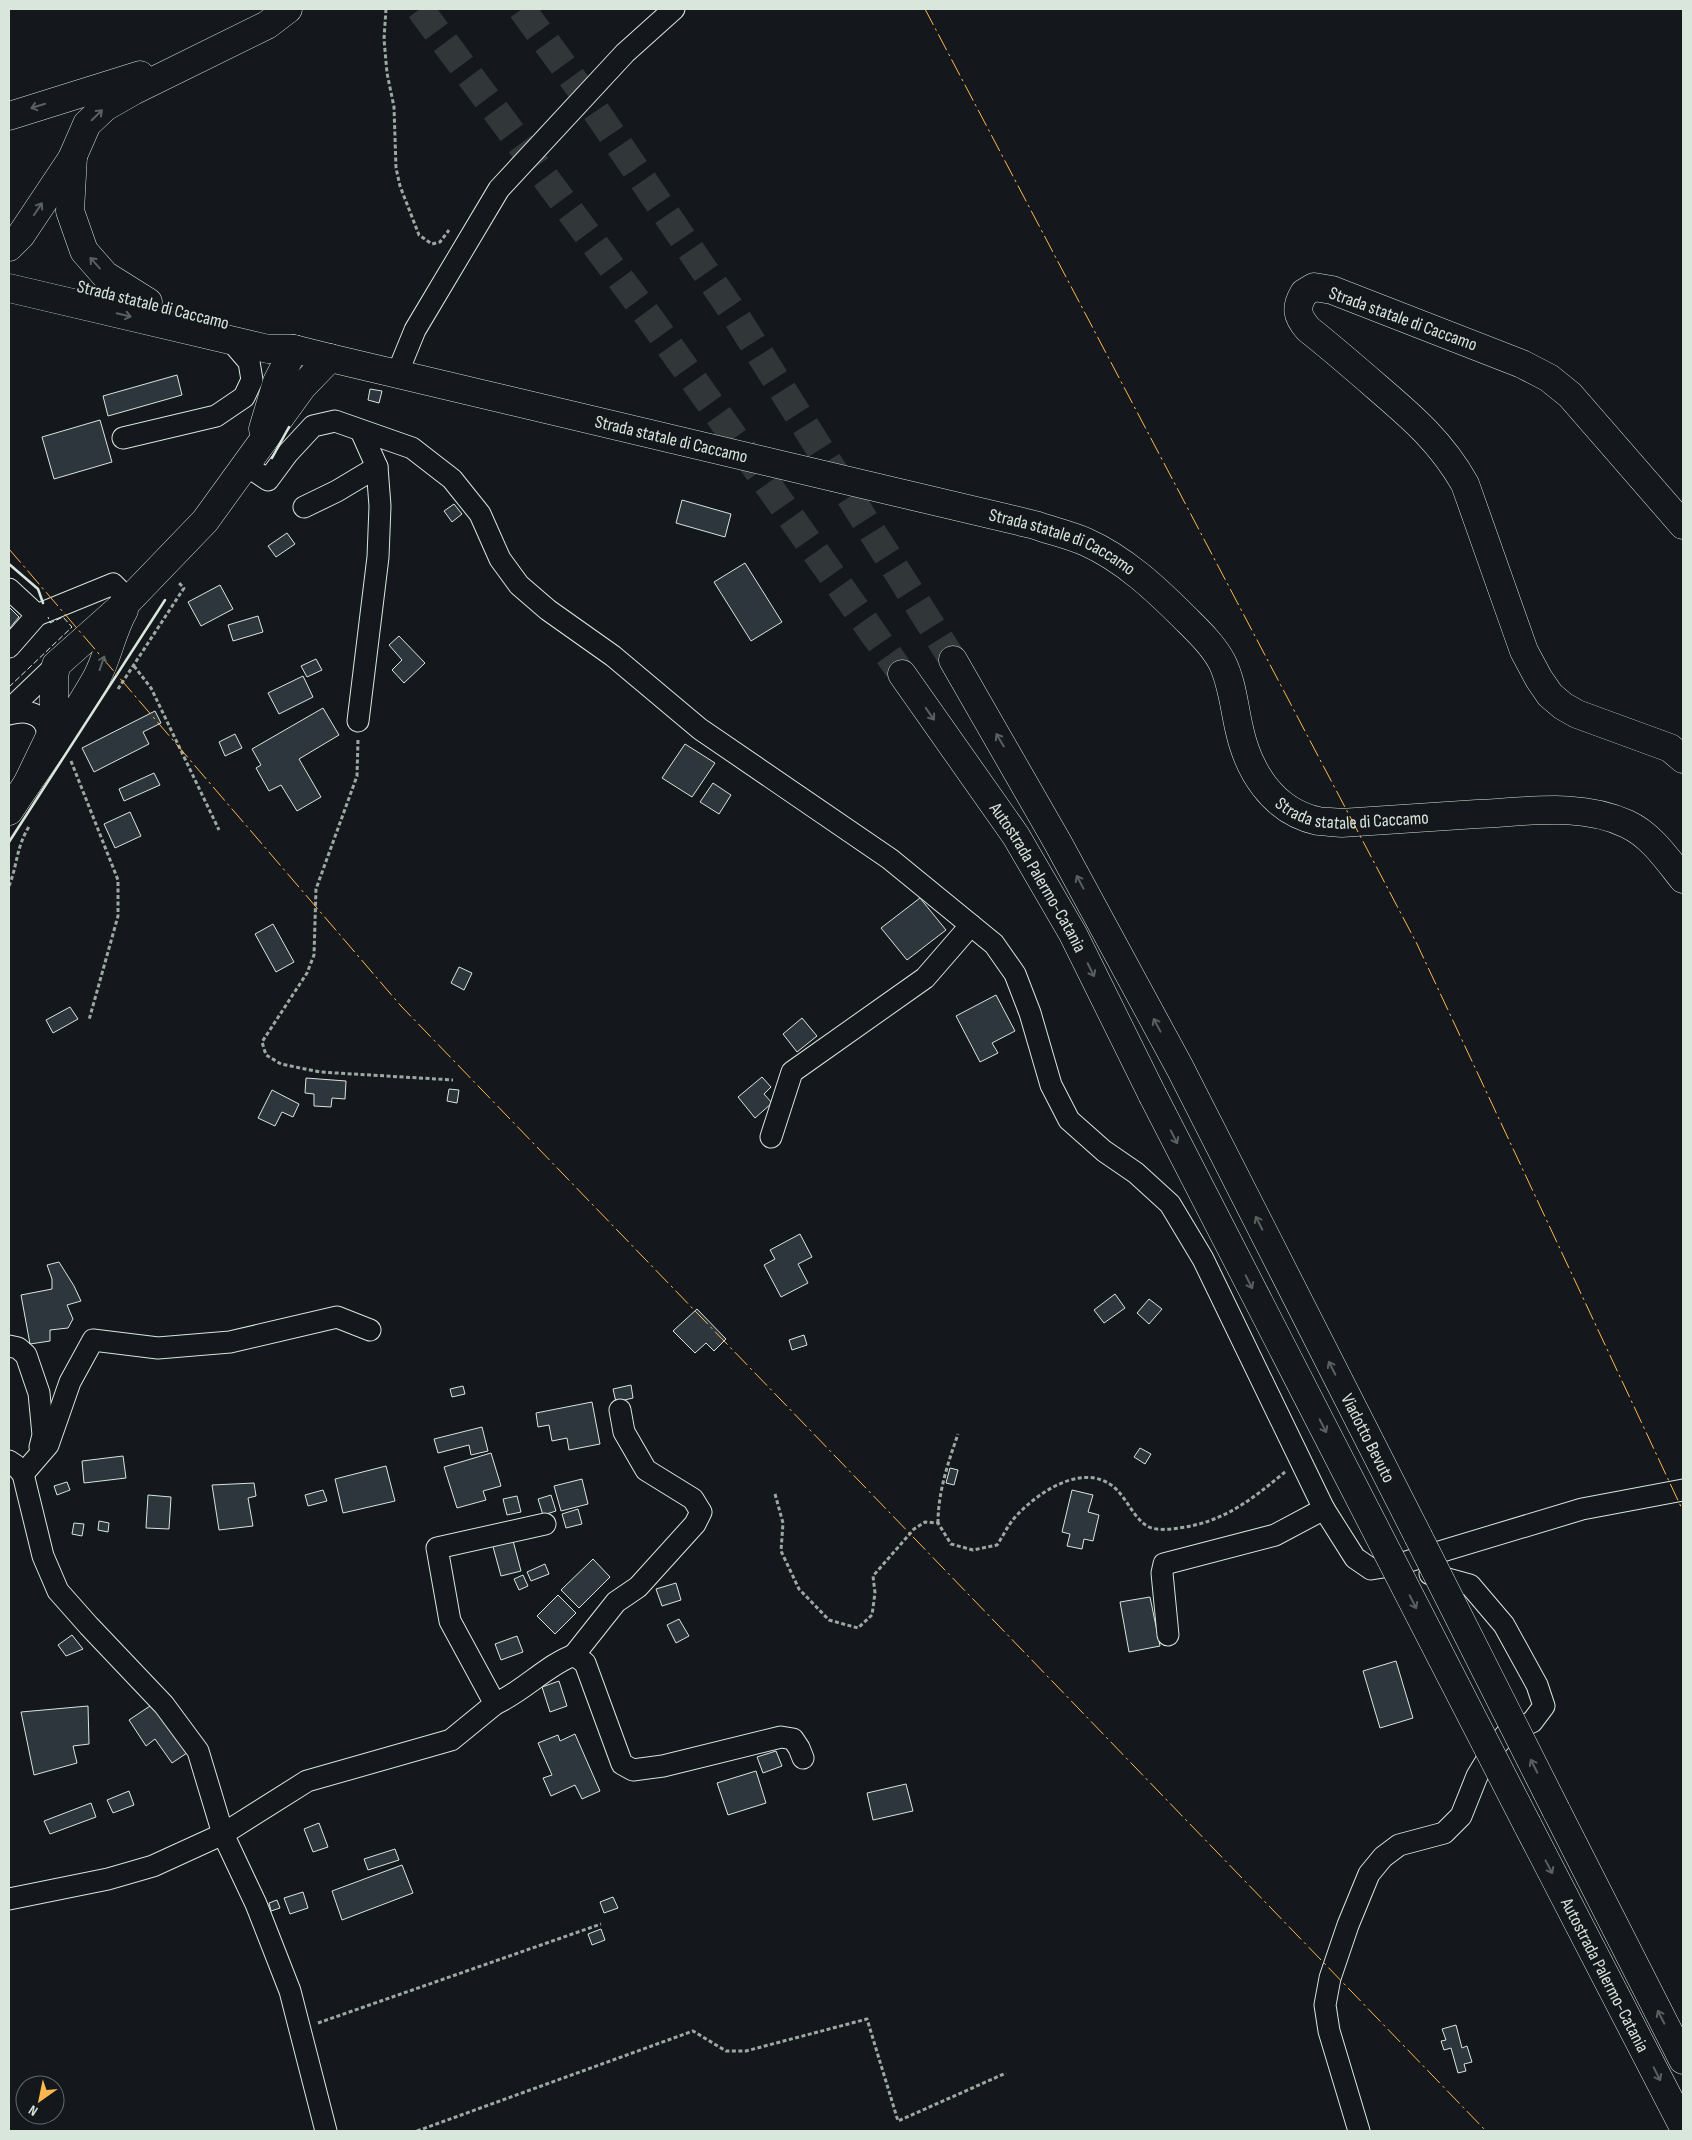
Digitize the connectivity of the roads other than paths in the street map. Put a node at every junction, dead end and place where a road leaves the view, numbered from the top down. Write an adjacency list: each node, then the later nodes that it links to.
1 (288, 9): 3 (main road)
2 (674, 9): 13 (street)
3 (202, 56): 4 (main road, one-way to 4); 5 (main road, one-way to 3)
4 (9, 116)
5 (73, 156): 6 (main road, one-way to 5); 9 (main road, one-way to 5)
6 (9, 247)
7 (9, 269): 9 (main road, Strada statale di Caccamo)
8 (9, 288): 10 (main road, Strada statale di Caccamo, one-way to 10)
9 (148, 302): 11 (main road, Strada statale di Caccamo)
10 (231, 341): 11 (main road, Strada statale di Caccamo); 16 (street)
11 (281, 349): 12 (main road, Strada statale di Caccamo); 14 (main road)
12 (330, 358): 13 (main road, Strada statale di Caccamo); 14 (main road)
13 (397, 374): 35 (main road, Strada statale di Caccamo)
14 (290, 385): 17 (main road)
15 (361, 431): 17 (street); 18 (street); 36 (street)
16 (123, 438)
17 (252, 457): 22 (main road)
18 (377, 467): 19 (street); 30 (street)
19 (304, 507)
20 (1683, 524): 32 (main road, Strada statale di Caccamo)
21 (9, 589): 23 (street)
22 (129, 600): 23 (street); 26 (main road); 29 (main road, one-way to 22)
23 (37, 615): 24 (street)
24 (9, 647)
25 (952, 660): 37 (main road, Autostrada Palermo-Catania, one-way to 25)
26 (56, 665): 28 (street); 29 (main road); 31 (main road)
27 (902, 674): 38 (main road, Autostrada Palermo-Catania, one-way to 38)
28 (9, 712): 31 (street)
29 (71, 721): 33 (main road)
30 (358, 722)
31 (45, 747): 33 (main road)
32 (1683, 759)
33 (27, 784): 34 (main road)
34 (20, 818)
35 (1683, 879)
36 (971, 925): 39 (street); 46 (street)
37 (1180, 1068): 53 (main road, Viadotto Bevuto, one-way to 37, bridge)
38 (1152, 1094): 54 (main road, Viadotto Bevuto, one-way to 54, bridge)
39 (771, 1136)
40 (370, 1330): 43 (street)
41 (9, 1346): 43 (street)
42 (620, 1410): 50 (street)
43 (39, 1453): 44 (street)
44 (16, 1468): 55 (street)
45 (1683, 1490): 48 (street)
46 (1324, 1509): 48 (street); 49 (street)
47 (545, 1524): 51 (street)
48 (1396, 1565): 60 (street)
49 (1168, 1635)
50 (574, 1655): 51 (street); 52 (street)
51 (495, 1704): 55 (street)
52 (803, 1758)
53 (1556, 1810): 57 (main road, Autostrada Palermo-Catania, one-way to 53)
54 (1526, 1824): 58 (main road, Autostrada Palermo-Catania, one-way to 58)
55 (223, 1834): 56 (street); 59 (street)
56 (9, 1898)
57 (1683, 2060)
58 (1683, 2126)
59 (326, 2131)
60 (1359, 2131)

